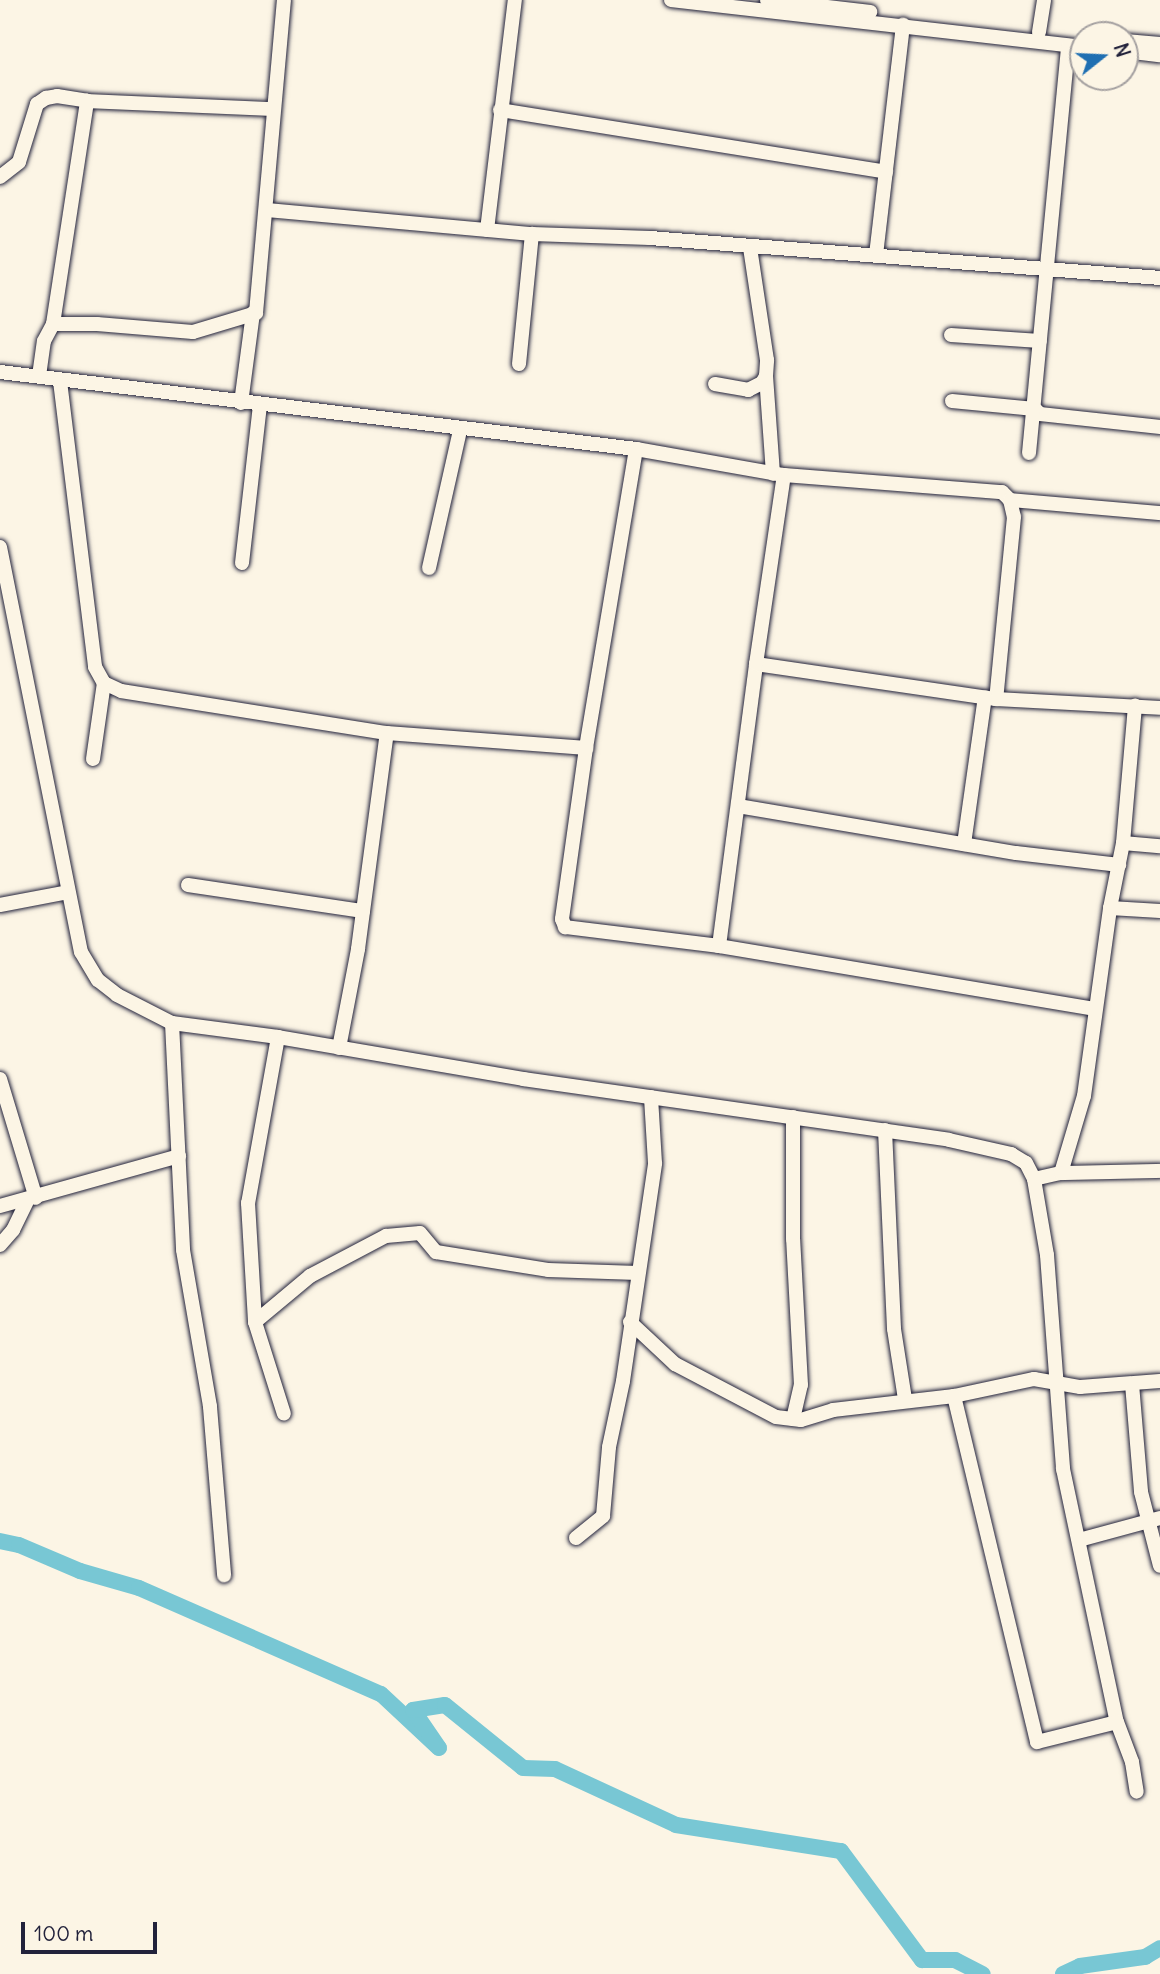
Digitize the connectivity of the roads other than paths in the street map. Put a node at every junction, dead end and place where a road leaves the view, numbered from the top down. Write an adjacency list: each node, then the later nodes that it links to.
1 (284, 0): 16 (street)
2 (515, 0): 17 (street)
3 (671, 0): 5 (street)
4 (1044, 0): 7 (street)
5 (761, 3): 6 (street); 7 (street)
6 (904, 25): 11 (street); 18 (street)
7 (1040, 32): 8 (street)
8 (1069, 35)
9 (1139, 42): 10 (street)
10 (1160, 44)
11 (1069, 46)
12 (1139, 53): 13 (street)
13 (1160, 55)
14 (1070, 91): 25 (street)
15 (87, 101): 16 (street); 19 (street); 28 (street)
16 (272, 109): 20 (street)
17 (500, 110): 18 (street); 21 (street)
18 (886, 172): 24 (street)
19 (0, 177)
20 (267, 210): 21 (street); 27 (street)
21 (487, 230): 22 (street)
22 (532, 234): 23 (street); 31 (street)
23 (750, 248): 24 (street); 34 (street)
24 (876, 255): 25 (street)
25 (1046, 268): 26 (street); 30 (street)
26 (1160, 278)
27 (253, 313): 28 (street); 38 (street)
28 (53, 324): 33 (street)
29 (951, 335): 30 (street)
30 (1040, 341): 40 (street)
31 (519, 364)
32 (0, 372): 33 (street)
33 (39, 376): 35 (street)
34 (766, 376): 36 (street); 45 (street)
35 (60, 381): 38 (street); 52 (street)
36 (715, 384)
37 (952, 401): 40 (street)
38 (241, 403): 39 (street)
39 (260, 405): 42 (street); 49 (street)
40 (1035, 409): 41 (street); 44 (street)
41 (1160, 427)
42 (460, 430): 43 (street); 50 (street)
43 (636, 449): 45 (street); 57 (street)
44 (1029, 453)
45 (778, 474): 46 (street); 51 (street)
46 (1010, 500): 47 (street); 53 (street)
47 (1160, 513)
48 (0, 547): 65 (street)
49 (242, 564)
50 (429, 568)
51 (755, 664): 53 (street); 59 (street)
52 (104, 683): 56 (street); 58 (street)
53 (990, 698): 54 (street); 61 (street)
54 (1135, 706): 55 (street); 60 (street)
55 (1160, 708)
56 (387, 733): 57 (street); 68 (street)
57 (586, 748): 70 (street)
58 (93, 759)
59 (738, 806): 61 (street); 70 (street)
60 (1124, 843): 62 (street); 63 (street)
61 (964, 844): 63 (street)
62 (1160, 846)
63 (1119, 866): 67 (street)
64 (188, 885): 68 (street)
65 (68, 892): 66 (street); 72 (street)
66 (0, 905)
67 (1110, 908): 69 (street); 71 (street)
68 (363, 911): 74 (street)
69 (1160, 911)
70 (719, 946): 71 (street)
71 (1095, 1009): 81 (street)
72 (172, 1023): 73 (street); 79 (street)
73 (278, 1037): 74 (street); 87 (street)
74 (339, 1048): 76 (street)
75 (0, 1079): 83 (street)
76 (651, 1097): 77 (street); 86 (street)
77 (793, 1116): 78 (street); 95 (street)
78 (885, 1130): 82 (street); 93 (street)
79 (179, 1156): 83 (street); 100 (street)
80 (1160, 1171): 81 (street)
81 (1060, 1173): 82 (street)
82 (1034, 1179): 90 (street)
83 (32, 1198): 84 (street); 85 (street)
84 (0, 1206)
85 (0, 1245)
86 (638, 1273): 87 (street); 88 (street)
87 (255, 1322): 94 (street)
88 (630, 1322): 95 (street); 97 (street)
89 (1160, 1381): 91 (street)
90 (1055, 1383): 91 (street); 92 (street); 98 (street)
91 (1132, 1384): 96 (street)
92 (954, 1396): 93 (street); 101 (street)
93 (905, 1399): 95 (street)
94 (284, 1414)
95 (793, 1419)
96 (1153, 1519): 98 (street); 99 (street)
97 (576, 1538)
98 (1079, 1540): 101 (street)
99 (1160, 1566)
100 (224, 1575)
101 (1117, 1722): 102 (street)
102 (1137, 1792)

